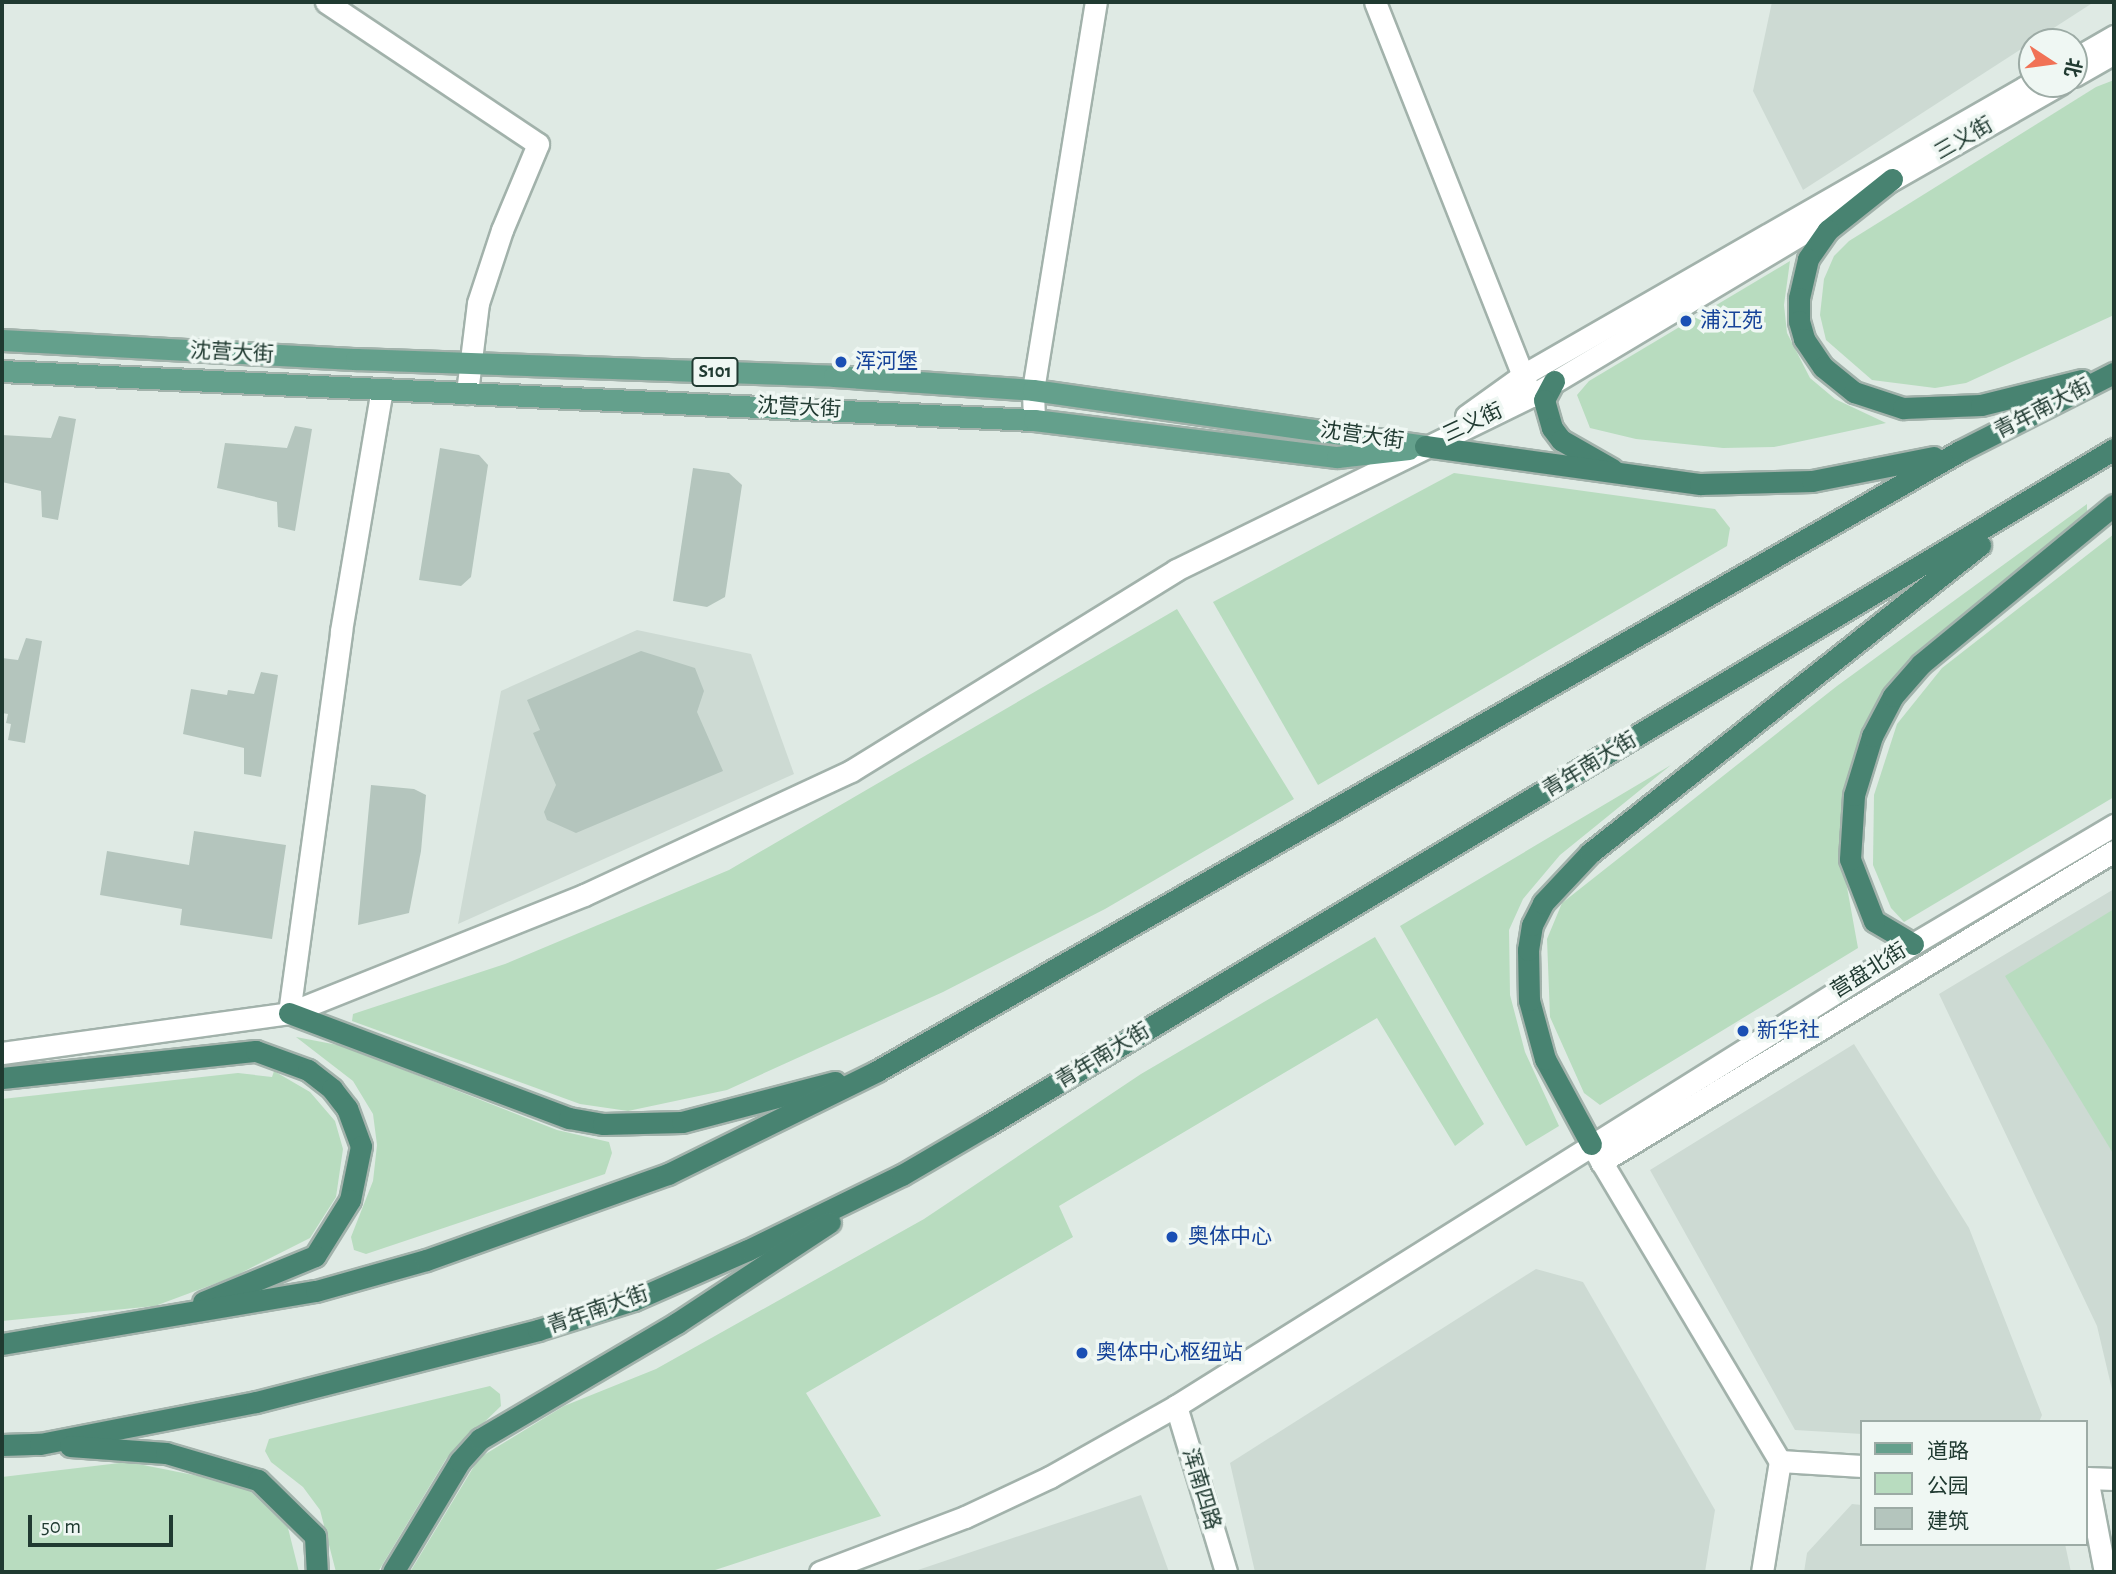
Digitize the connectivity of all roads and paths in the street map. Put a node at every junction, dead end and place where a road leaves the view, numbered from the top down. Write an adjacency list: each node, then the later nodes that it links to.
1 (326, 2): 12 (street)
2 (1096, 2): 18 (street)
3 (1376, 2): 15 (street)
4 (2114, 36): 5 (street)
5 (2088, 51)
6 (2114, 53): 7 (street)
7 (2088, 68)
8 (2018, 91): 15 (street, 三义街)
9 (2035, 98): 10 (street, 三义街)
10 (1892, 179): 14 (highway); 16 (street, 三义街)
11 (2, 340): 12 (main road, 沈营大街 / S101)
12 (470, 362): 18 (main road, 沈营大街 / S101); 19 (street)
13 (2, 371): 17 (main road, 沈营大街 / S101)
14 (2114, 372): 24 (highway, 青年南大街)
15 (1523, 375): 20 (street); 22 (street, 三义街)
16 (1554, 381): 20 (street, 三义街); 25 (highway)
17 (382, 389): 19 (main road, 沈营大街 / S101); 31 (street)
18 (1034, 390): 21 (street); 22 (main road, 沈营大街 / S101)
19 (467, 393): 21 (main road, 沈营大街 / S101)
20 (1531, 396): 22 (street, 三义街)
21 (1034, 420): 22 (main road, 沈营大街 / S101)
22 (1425, 446): 25 (highway); 31 (street)
23 (2114, 449): 26 (highway, 青年南大街)
24 (1960, 451): 25 (highway); 33 (highway, 青年南大街)
25 (1623, 475)
26 (2049, 491): 35 (highway); 36 (highway, 青年南大街)
27 (2114, 505): 30 (highway)
28 (2114, 825): 30 (street, 营盘北街)
29 (2114, 851): 35 (street, 营盘北街)
30 (1913, 944): 35 (street, 营盘北街)
31 (289, 1013): 32 (street); 33 (highway)
32 (2, 1053)
33 (877, 1071): 37 (highway, 青年南大街)
34 (2, 1078): 37 (highway)
35 (1596, 1153): 39 (street); 42 (street)
36 (902, 1175): 40 (highway, 青年南大街); 48 (highway)
37 (161, 1319): 38 (highway, 青年南大街)
38 (2, 1343)
39 (1175, 1406): 49 (street); 50 (street, 浑南四路)
40 (40, 1444): 41 (highway, 青年南大街); 47 (highway)
41 (2, 1445)
42 (1780, 1461): 43 (street); 51 (street)
43 (1860, 1465)
44 (2088, 1478): 45 (street)
45 (2114, 1479)
46 (2088, 1483): 52 (street)
47 (317, 1572)
48 (393, 1572)
49 (820, 1572)
50 (1226, 1572)
51 (1762, 1572)
52 (2105, 1572)

